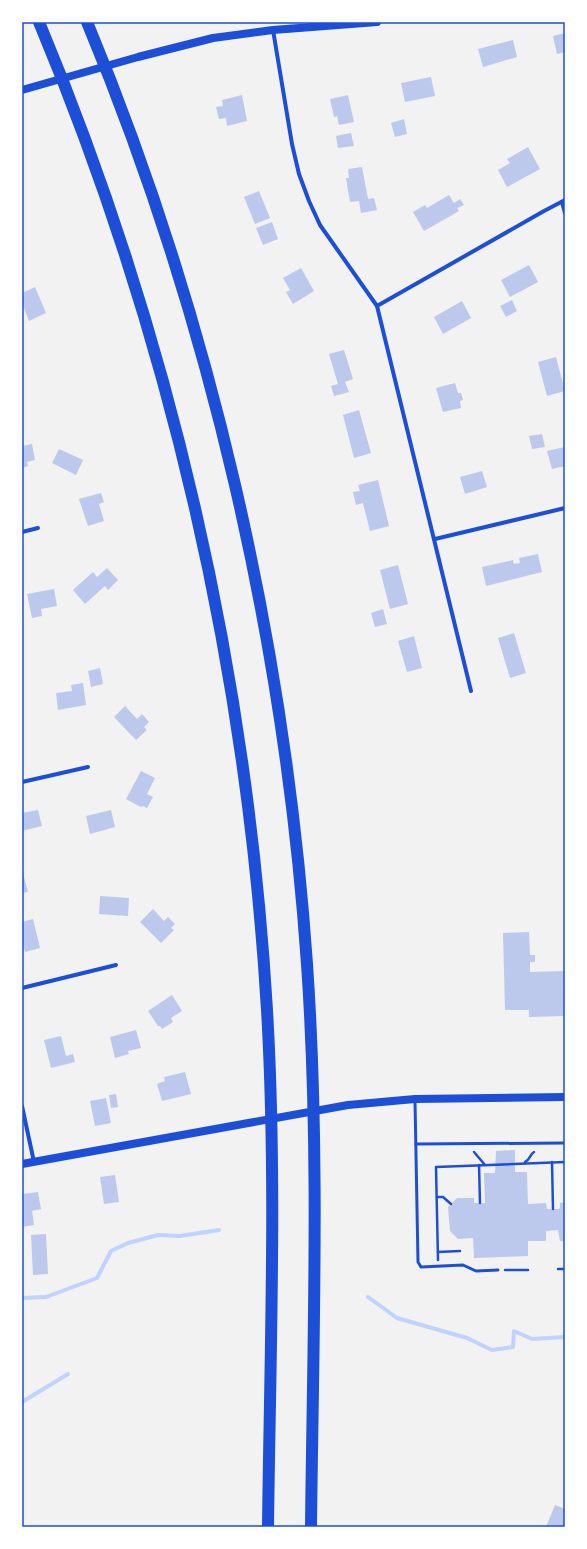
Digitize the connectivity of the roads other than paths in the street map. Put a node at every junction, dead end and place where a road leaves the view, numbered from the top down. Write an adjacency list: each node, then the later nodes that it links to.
1 (39, 22): 26 (highway)
2 (87, 22): 27 (highway)
3 (377, 22): 4 (main road)
4 (273, 30): 5 (main road); 8 (street)
5 (22, 90)
6 (564, 201): 7 (street); 8 (street)
7 (565, 213)
8 (377, 306): 12 (street)
9 (565, 508): 12 (street)
10 (38, 528): 11 (street)
11 (22, 532)
12 (435, 538): 13 (street)
13 (472, 691)
14 (88, 767): 15 (street)
15 (22, 782)
16 (116, 966): 17 (street)
17 (22, 988)
18 (565, 1096): 19 (main road)
19 (415, 1099): 22 (lane); 23 (main road)
20 (22, 1106): 23 (street)
21 (565, 1142): 22 (lane)
22 (416, 1144): 25 (lane)
23 (34, 1162): 24 (main road)
24 (22, 1164)
25 (498, 1270)
26 (268, 1527)
27 (311, 1527)

